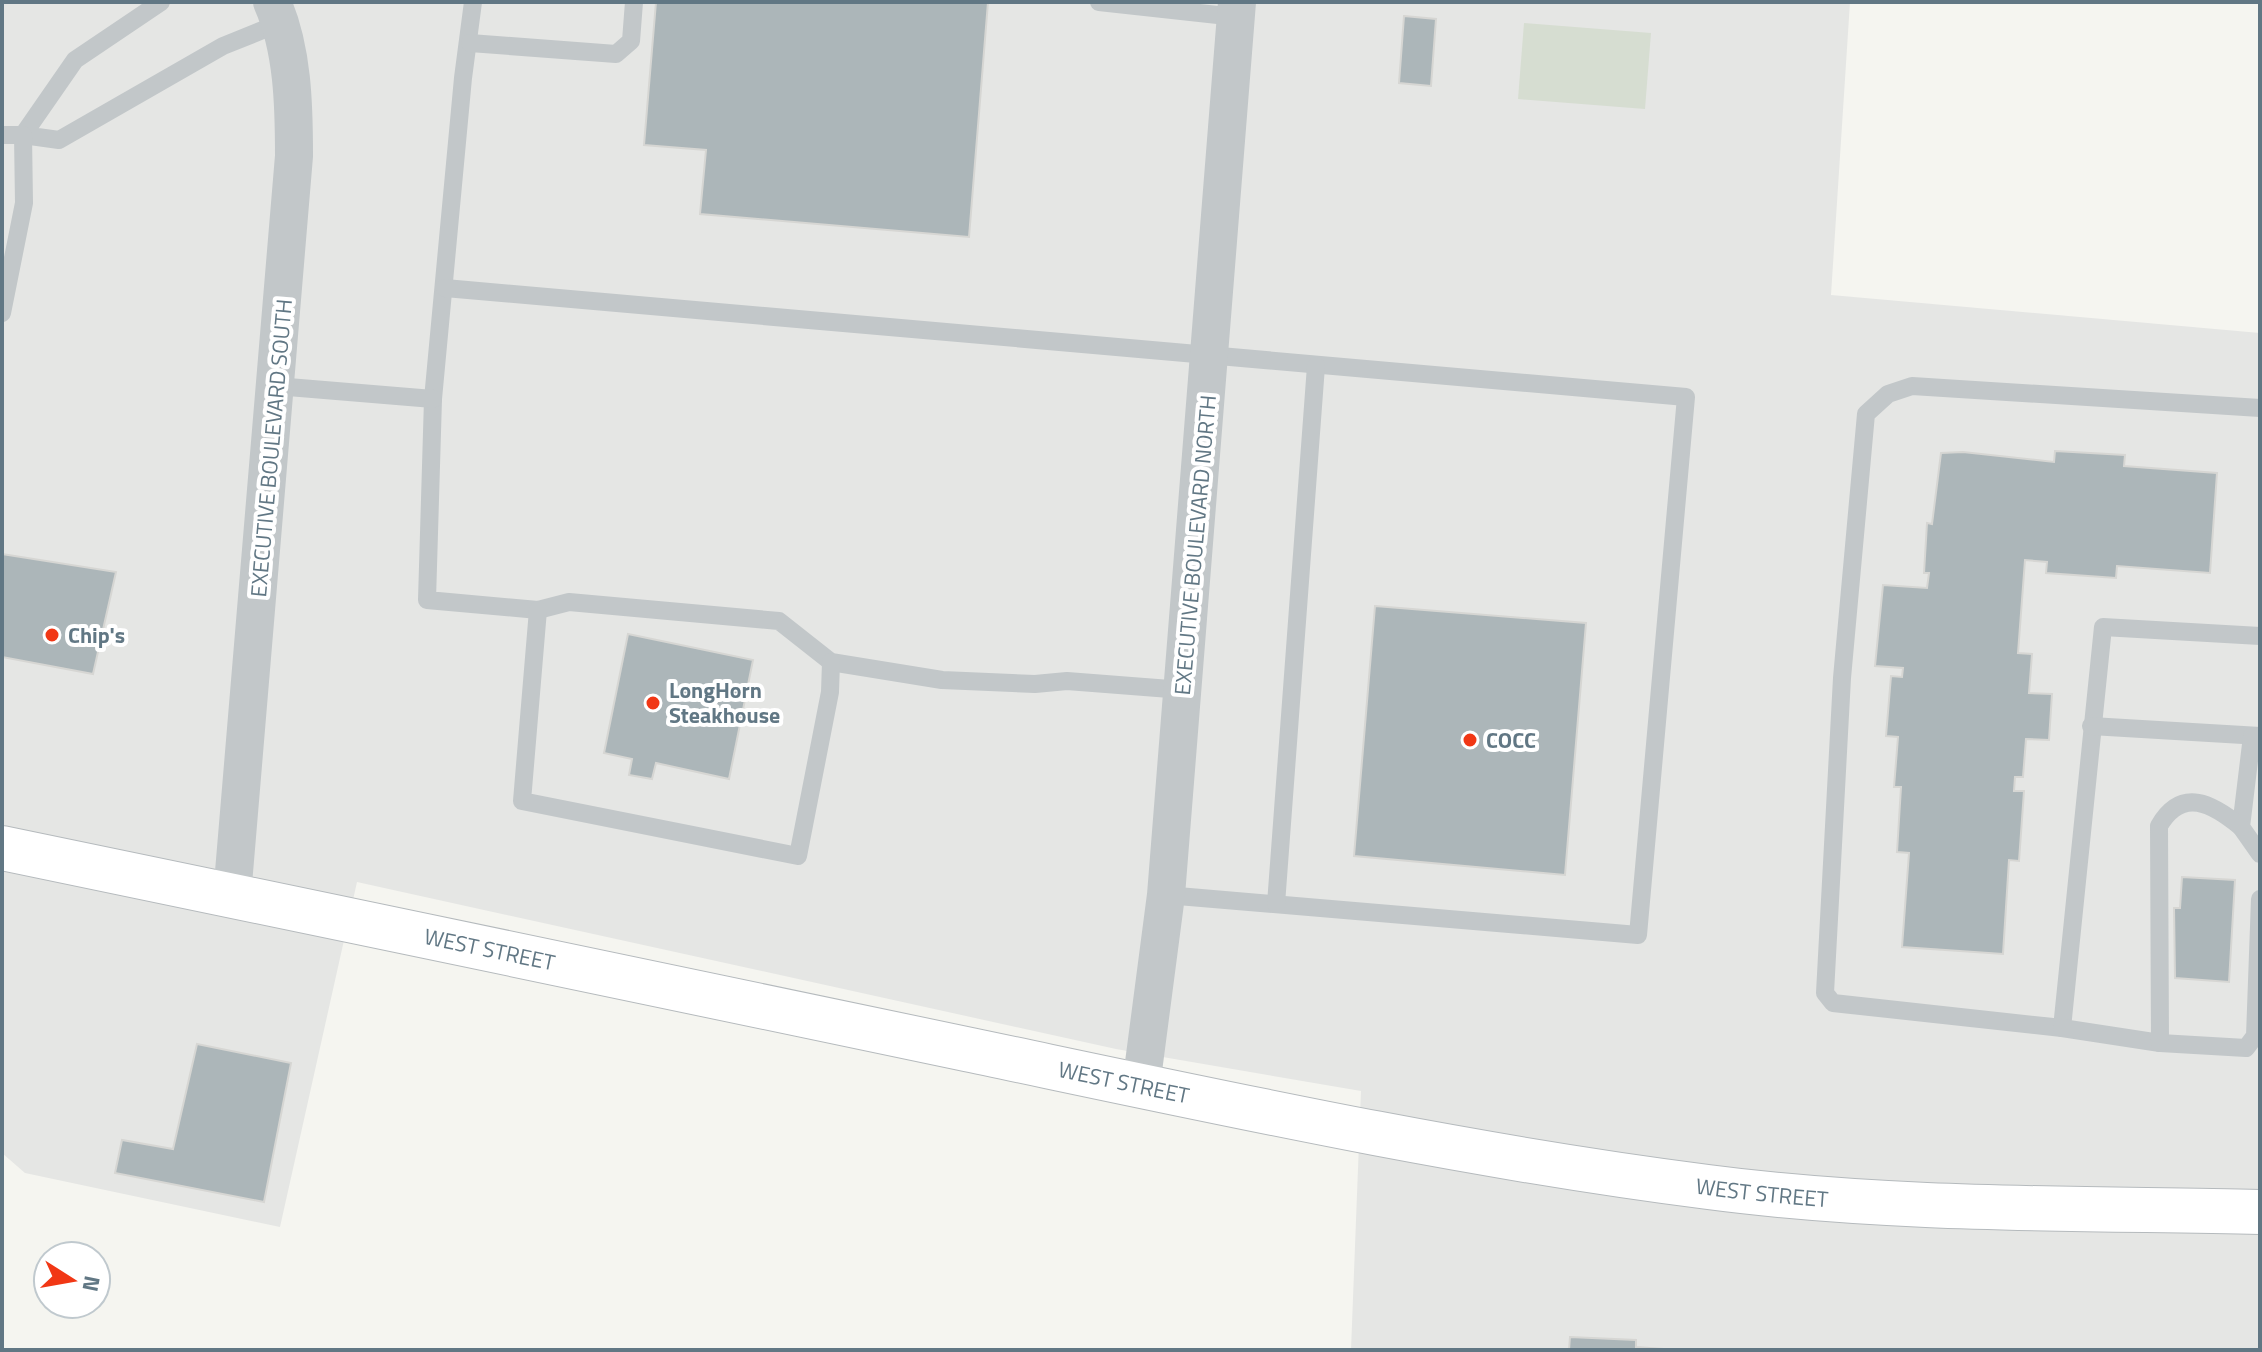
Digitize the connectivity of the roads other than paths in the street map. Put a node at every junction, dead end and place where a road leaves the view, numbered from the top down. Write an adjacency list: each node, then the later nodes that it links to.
1 (161, 2): 9 (lane)
2 (473, 2): 7 (lane)
3 (634, 2): 7 (lane)
4 (1099, 2): 6 (lane)
5 (280, 9): 9 (lane); 14 (street, EXECUTIVE BOULEVARD SOUTH)
6 (1237, 9): 12 (street, EXECUTIVE BOULEVARD NORTH)
7 (470, 43): 10 (lane)
8 (2, 135): 9 (lane)
9 (23, 135): 11 (lane)
10 (445, 288): 12 (lane); 15 (lane)
11 (2, 313)
12 (1210, 355): 13 (lane); 20 (street, EXECUTIVE BOULEVARD NORTH)
13 (1316, 366): 29 (lane); 29 (lane)
14 (276, 386): 15 (lane); 27 (street, EXECUTIVE BOULEVARD SOUTH)
15 (433, 399): 17 (lane)
16 (2260, 408): 30 (lane)
17 (538, 610): 19 (lane); 19 (lane)
18 (2260, 636): 21 (lane)
19 (831, 662): 20 (lane)
20 (1183, 690): 26 (street, EXECUTIVE BOULEVARD NORTH)
21 (2091, 726): 22 (lane); 30 (lane)
22 (2256, 736): 23 (lane)
23 (2241, 827): 25 (lane); 31 (lane)
24 (2, 848): 27 (main road, WEST STREET)
25 (2260, 854)
26 (1166, 895): 29 (lane); 32 (street, EXECUTIVE BOULEVARD NORTH)
27 (232, 896): 32 (main road, WEST STREET)
28 (2260, 899): 31 (lane)
29 (1276, 904)
30 (2062, 1028): 31 (lane)
31 (2160, 1043)
32 (1141, 1086): 33 (main road, WEST STREET)
33 (2260, 1212)

